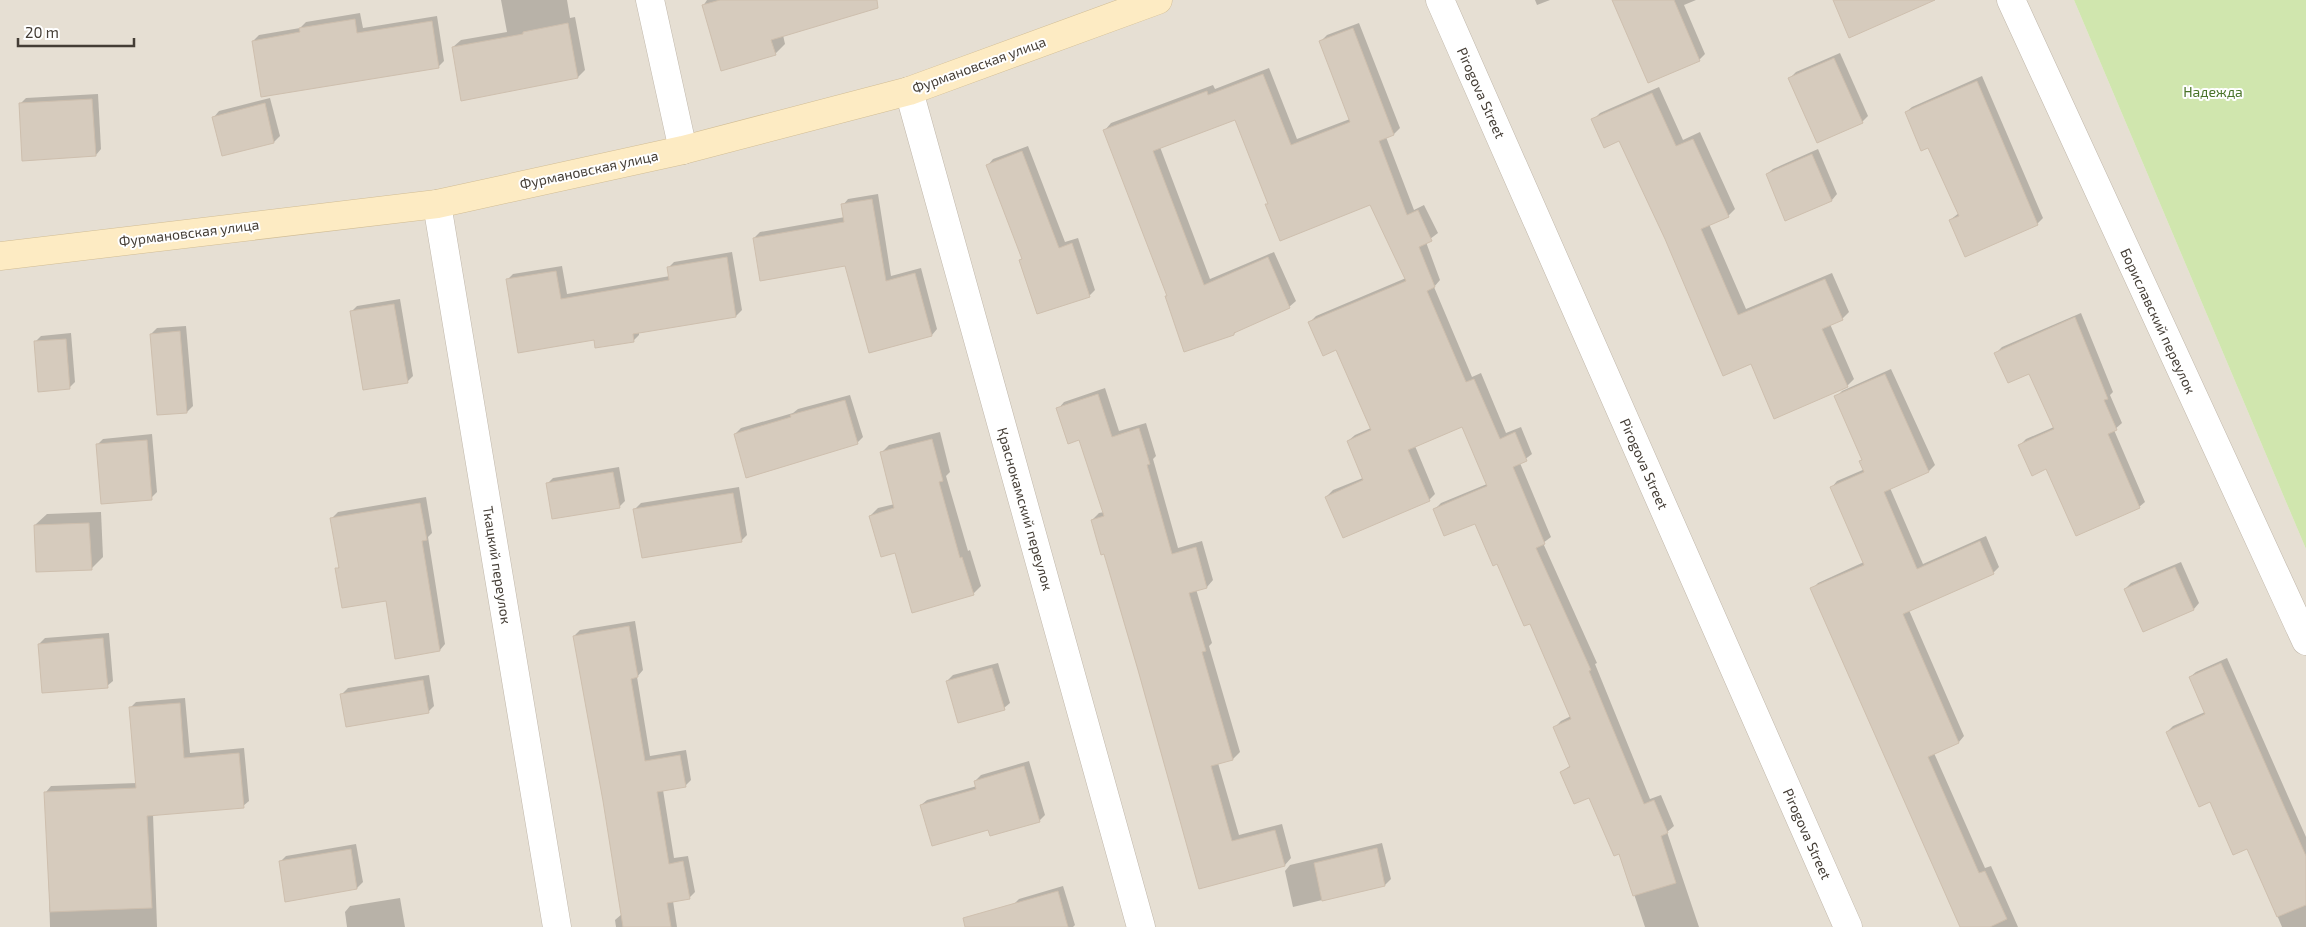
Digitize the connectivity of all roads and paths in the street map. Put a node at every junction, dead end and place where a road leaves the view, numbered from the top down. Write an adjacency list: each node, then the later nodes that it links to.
1 (650, 0): 6 (street)
2 (1158, 0): 5 (street, Фурмановская улица)
3 (1440, 0): 12 (street, Pirogova Street)
4 (2011, 0): 9 (street, Бориславский переулок)
5 (909, 91): 6 (street, Фурмановская улица); 11 (street, Краснокамский переулок)
6 (682, 150): 7 (street, Фурмановская улица)
7 (437, 204): 8 (street, Фурмановская улица); 10 (street, Ткацкий переулок)
8 (0, 256)
9 (2306, 641)
10 (557, 927)
11 (1141, 927)
12 (1848, 927)

